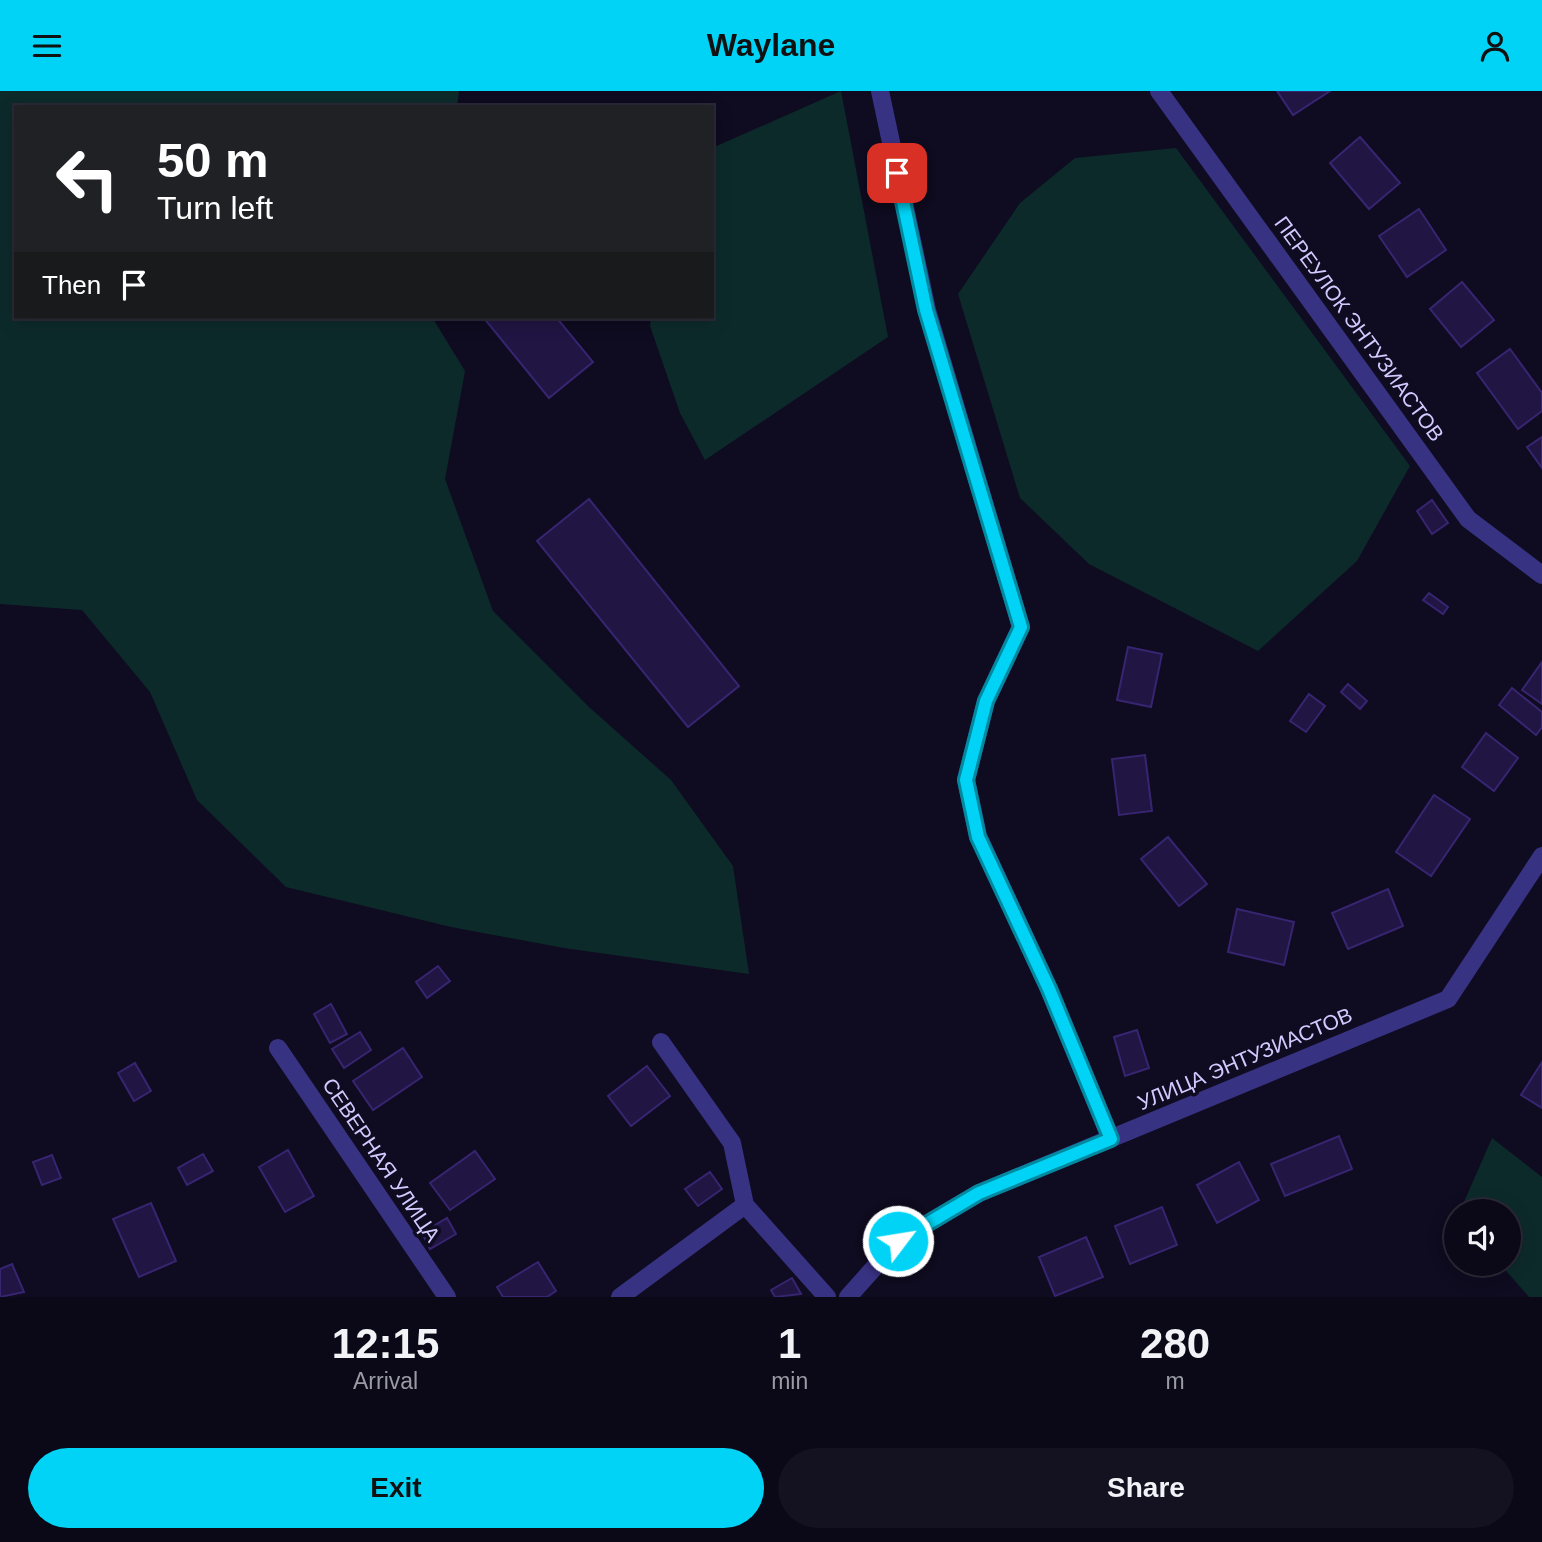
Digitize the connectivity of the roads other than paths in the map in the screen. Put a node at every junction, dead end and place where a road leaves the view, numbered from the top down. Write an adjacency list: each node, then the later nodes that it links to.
1 (880, 91): 7 (street)
2 (1158, 91): 3 (street, ПЕРЕУЛОК ЭНТУЗИАСТОВ)
3 (1542, 575)
4 (1542, 856): 7 (street, УЛИЦА ЭНТУЗИАСТОВ)
5 (661, 1042): 8 (street)
6 (278, 1048): 9 (street, СЕВЕРНАЯ УЛИЦА)
7 (1111, 1139): 12 (street, УЛИЦА ЭНТУЗИАСТОВ)
8 (745, 1205): 10 (street); 11 (street)
9 (447, 1297)
10 (620, 1297)
11 (827, 1297)
12 (848, 1297)

